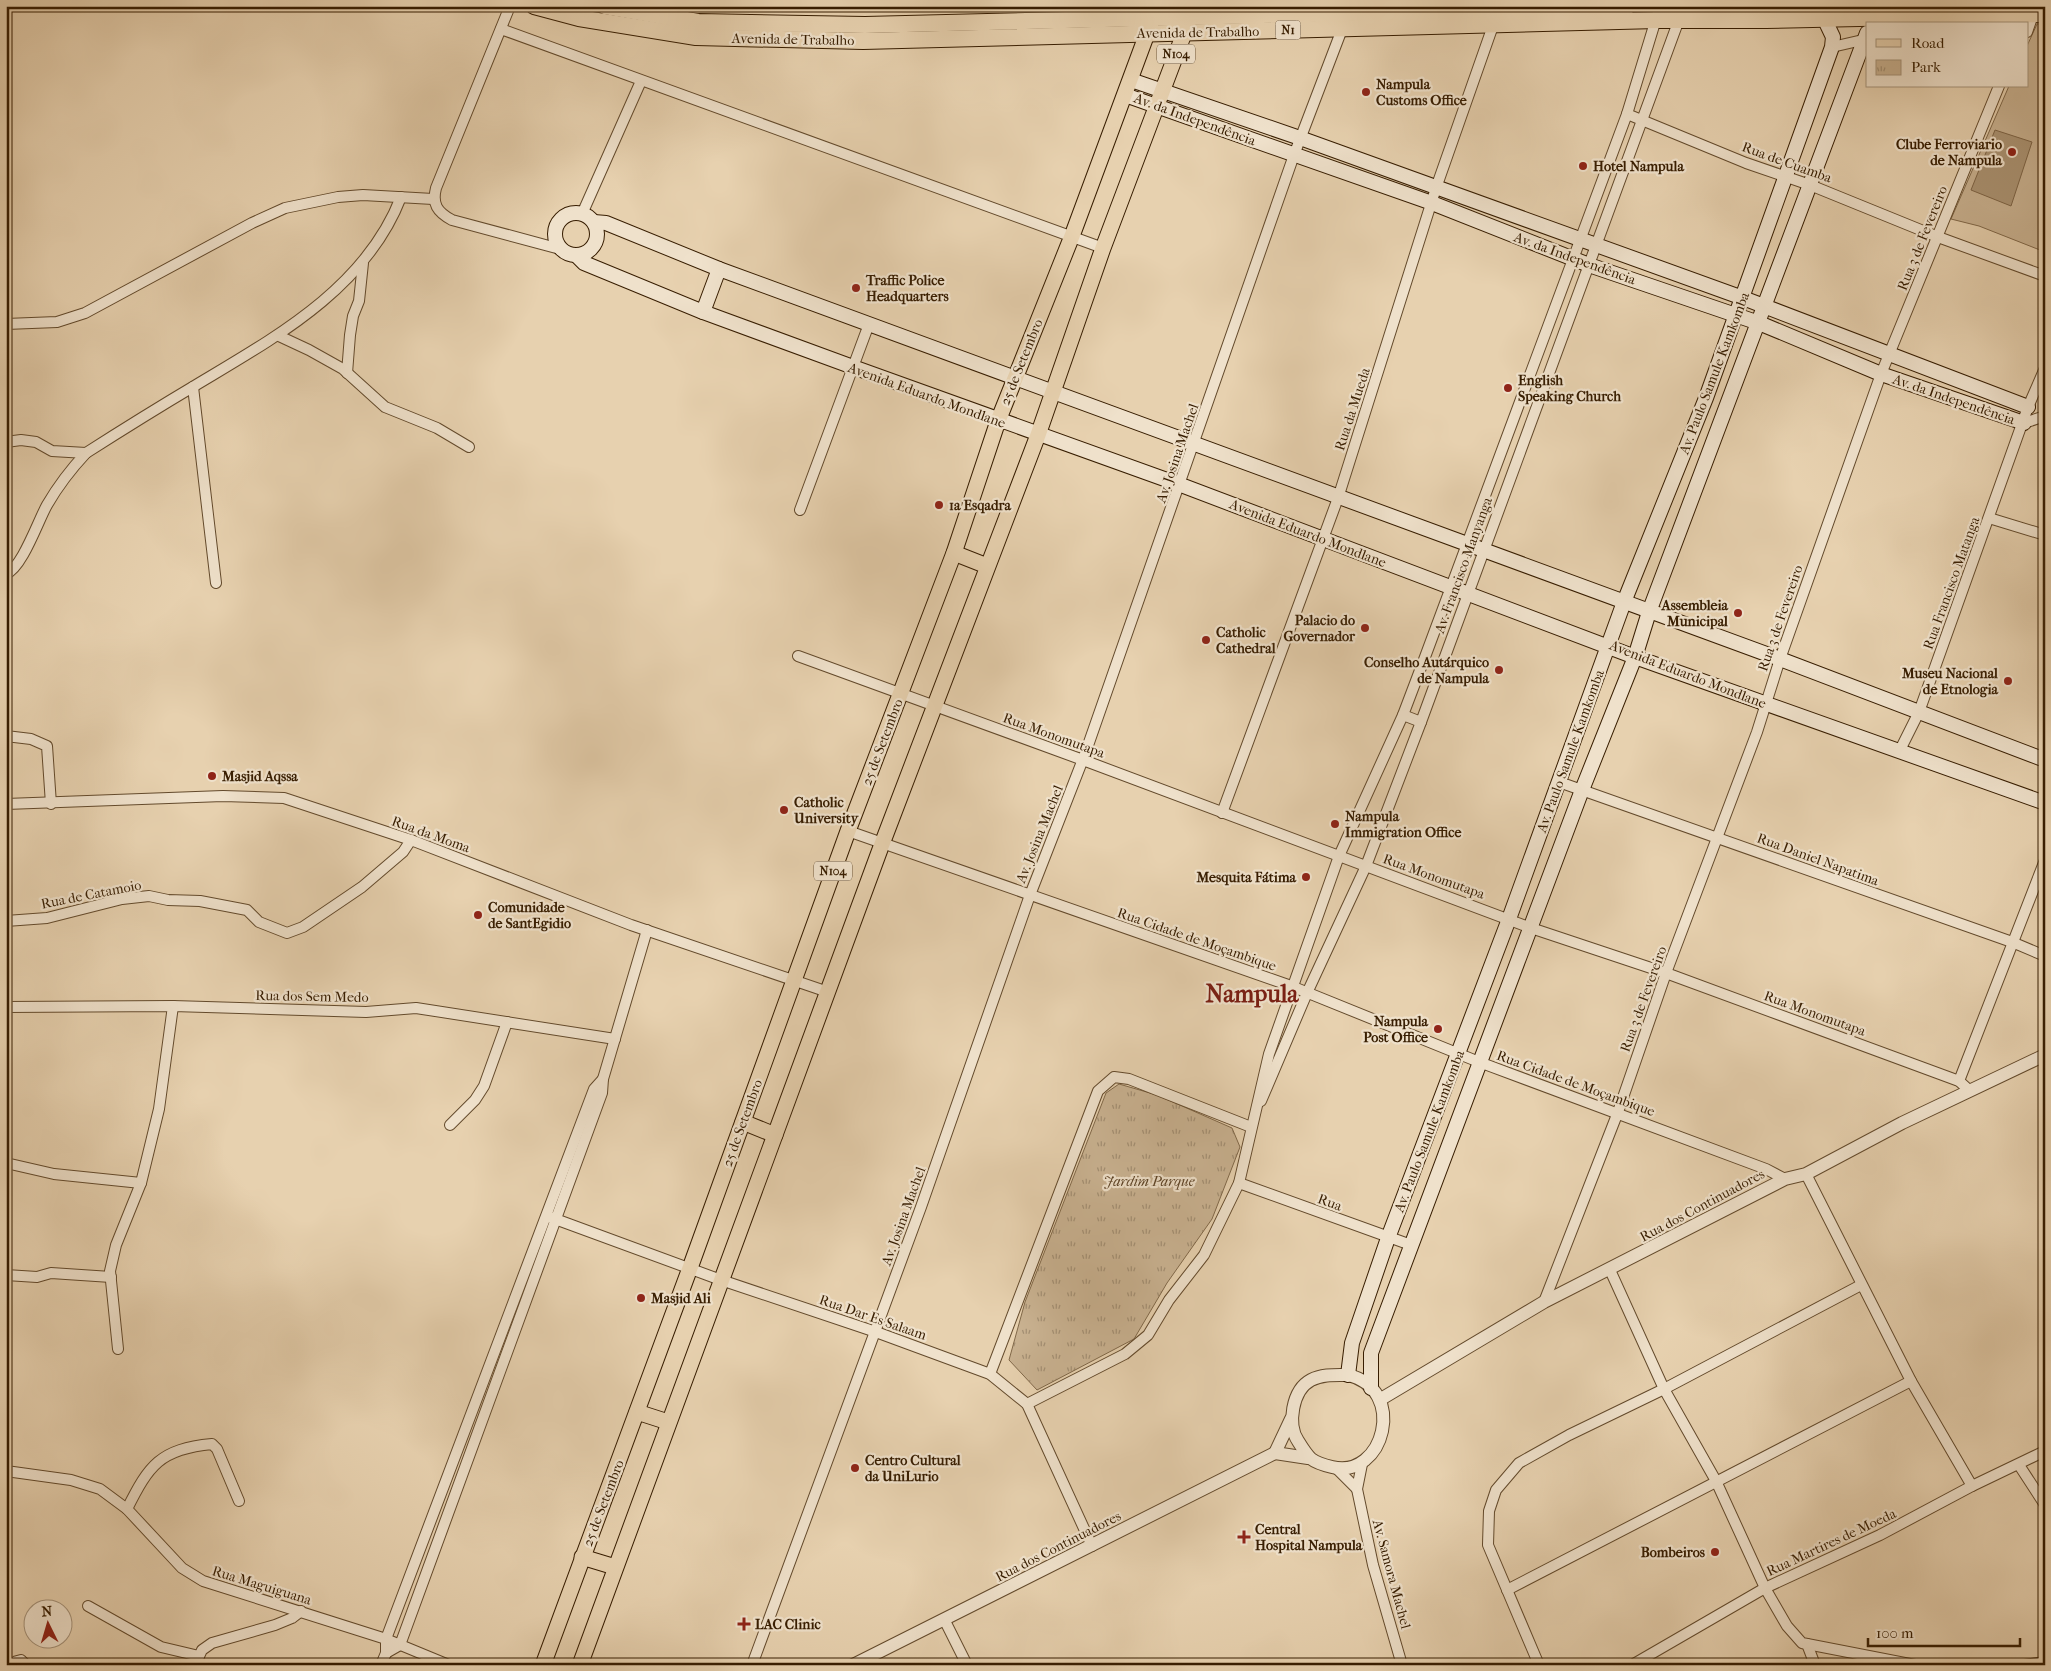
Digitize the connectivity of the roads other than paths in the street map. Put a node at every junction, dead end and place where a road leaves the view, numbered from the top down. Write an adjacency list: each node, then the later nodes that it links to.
1 (510, 6): 17 (street)
2 (534, 6): 18 (highway, Avenida de Trabalho / N1)
3 (605, 6): 18 (highway, Avenida de Trabalho / N1)
4 (1628, 6): 5 (highway, Avenida de Trabalho / N1)
5 (1499, 10): 7 (highway, Avenida de Trabalho / N1); 16 (street, Rua da Mueda)
6 (1979, 11): 11 (highway, Avenida de Trabalho / N1); 13 (highway, Avenida de Trabalho / N1)
7 (1349, 12): 14 (highway, Avenida de Trabalho / N1); 19 (street, Av. Josina Machel)
8 (1658, 13): 10 (highway, Avenida de Trabalho / N1); 16 (highway, Avenida de Trabalho / N1); 29 (street, Av. Francisco Manyanga)
9 (1766, 13): 10 (highway, Avenida de Trabalho / N1); 12 (highway, Avenida de Trabalho / N1)
10 (1681, 14): 30 (street, Av. Francisco Manyanga)
11 (2039, 15): 20 (street)
12 (1824, 18): 13 (highway, Avenida de Trabalho / N1); 22 (main road)
13 (1878, 20)
14 (1187, 24): 15 (highway, Avenida de Trabalho / N1); 19 (highway, Avenida de Trabalho / N1); 26 (main road, N104)
15 (1150, 26): 18 (highway, Avenida de Trabalho / N1); 24 (main road, 25 de Setembro / N104)
16 (1493, 26): 19 (highway, Avenida de Trabalho / N1); 35 (street, Rua da Mueda)
17 (501, 29): 23 (street); 37 (street)
18 (697, 29)
19 (1342, 30): 31 (street, Av. Josina Machel)
20 (2028, 31)
21 (1866, 37): 22 (street); 34 (main road, Av. Paulo Samule Kamkomba)
22 (1832, 47): 33 (main road, Av. Paulo Samule Kamkomba)
23 (641, 80): 39 (street); 41 (street)
24 (1131, 80): 26 (main road, Av. da Independência); 27 (main road, 25 de Setembro / N104)
25 (1998, 88): 42 (street, Rua 3 de Fevereiro)
26 (1163, 91): 28 (main road, N104); 31 (main road, Av. da Independência)
27 (1125, 95): 28 (main road, Av. da Independência); 41 (main road, 25 de Setembro / N104)
28 (1158, 106): 32 (main road, Av. da Independência); 45 (main road, N104)
29 (1627, 114): 30 (street, Rua de Cuamba); 43 (street, Av. Francisco Manyanga)
30 (1643, 120): 33 (street, Rua de Cuamba); 44 (street, Av. Francisco Manyanga)
31 (1300, 138): 32 (street, Av. Josina Machel); 35 (main road, Av. da Independência)
32 (1294, 155): 38 (main road, Av. da Independência); 76 (street, Av. Josina Machel)
33 (1787, 177): 34 (street, Rua de Cuamba); 53 (main road, Av. Paulo Samule Kamkomba)
34 (1810, 185): 42 (street, Rua de Cuamba); 54 (main road, Av. Paulo Samule Kamkomba)
35 (1436, 188): 38 (street, Rua da Mueda); 43 (main road, Av. da Independência)
36 (401, 197): 37 (street); 49 (street); 58 (street)
37 (433, 199): 46 (street)
38 (1432, 203): 48 (main road, Av. da Independência); 80 (street, Rua da Mueda)
39 (582, 214): 40 (main road); 46 (main road)
40 (594, 222): 47 (main road); 51 (main road)
41 (1072, 236): 45 (street); 66 (main road, 25 de Setembro / N104)
42 (1938, 238): 52 (street, Rua de Cuamba); 61 (street, Rua 3 de Fevereiro)
43 (1580, 241): 44 (main road, Av. da Independência); 48 (street, Av. Francisco Manyanga)
44 (1596, 246): 50 (street, Av. Francisco Manyanga); 53 (main road, Av. da Independência)
45 (1104, 248): 68 (main road, N104)
46 (560, 249): 47 (main road)
47 (576, 255): 55 (main road, Avenida Eduardo Mondlane)
48 (1573, 258): 50 (main road, Av. da Independência); 85 (street, Av. Francisco Manyanga)
49 (363, 264): 60 (street); 64 (street)
50 (1589, 264): 56 (main road, Av. da Independência); 86 (street, Av. Francisco Manyanga)
51 (719, 269): 55 (main road); 59 (main road)
52 (2045, 276)
53 (1743, 298): 54 (main road, Av. da Independência); 56 (main road, Av. Paulo Samule Kamkomba)
54 (1764, 307): 57 (main road, Av. Paulo Samule Kamkomba); 61 (main road, Av. da Independência)
55 (703, 312): 62 (main road, Avenida Eduardo Mondlane)
56 (1737, 315): 57 (main road, Av. da Independência); 93 (main road, Av. Paulo Samule Kamkomba)
57 (1759, 323): 65 (main road, Av. da Independência); 94 (main road, Av. Paulo Samule Kamkomba)
58 (6, 324)
59 (869, 324): 62 (street); 66 (main road)
60 (279, 336): 64 (street); 67 (street)
61 (1888, 355): 65 (street, Rua 3 de Fevereiro); 69 (main road, Av. da Independência)
62 (853, 367): 72 (main road, Avenida Eduardo Mondlane); 81 (street)
63 (2045, 368): 69 (street)
64 (347, 372): 77 (street)
65 (1881, 374): 73 (main road, Av. da Independência); 99 (street, Rua 3 de Fevereiro)
66 (1014, 378): 68 (main road); 72 (main road, 25 de Setembro / N104)
67 (193, 386): 78 (street); 90 (street)
68 (1053, 391): 74 (main road, N104); 76 (main road)
69 (2028, 407): 70 (street); 73 (street, Rua Francisco Matanga)
70 (2045, 412)
71 (2045, 416): 73 (street)
72 (998, 421): 74 (main road, Avenida Eduardo Mondlane); 87 (main road, 25 de Setembro / N104)
73 (2024, 423): 82 (street, Rua Francisco Matanga)
74 (1038, 435): 79 (main road, Avenida Eduardo Mondlane); 88 (main road, N104)
75 (6, 442): 78 (street)
76 (1195, 444): 79 (street, Av. Josina Machel); 80 (main road)
77 (469, 448)
78 (86, 453): 89 (street)
79 (1181, 485): 84 (main road, Avenida Eduardo Mondlane); 109 (street, Av. Josina Machel)
80 (1338, 498): 84 (street, Rua da Mueda); 85 (main road)
81 (800, 510)
82 (1989, 518): 83 (street); 104 (street, Rua Francisco Matanga)
83 (2045, 535)
84 (1322, 538): 91 (main road, Avenida Eduardo Mondlane); 116 (street, Rua da Mueda)
85 (1467, 545): 86 (main road); 91 (street, Av. Francisco Manyanga)
86 (1483, 551): 92 (street, Av. Francisco Manyanga); 93 (main road)
87 (954, 553): 88 (main road); 101 (main road, 25 de Setembro / N104)
88 (987, 566): 103 (main road, N104)
89 (6, 574)
90 (216, 583)
91 (1452, 586): 92 (main road, Avenida Eduardo Mondlane); 98 (street, Av. Francisco Manyanga)
92 (1468, 593): 95 (main road, Avenida Eduardo Mondlane); 100 (street, Av. Francisco Manyanga)
93 (1624, 602): 94 (main road); 95 (main road, Av. Paulo Samule Kamkomba)
94 (1649, 612): 97 (main road, Av. Paulo Samule Kamkomba); 99 (main road)
95 (1608, 645): 97 (main road, Avenida Eduardo Mondlane); 111 (main road, Av. Paulo Samule Kamkomba)
96 (798, 656): 101 (street, Rua Monomutapa)
97 (1636, 656): 102 (main road, Avenida Eduardo Mondlane); 112 (main road, Av. Paulo Samule Kamkomba)
98 (1425, 657): 100 (street); 105 (street, Av. Francisco Manyanga)
99 (1780, 659): 102 (street, Rua 3 de Fevereiro); 104 (main road)
100 (1442, 663): 106 (street, Av. Francisco Manyanga)
101 (900, 693): 103 (street, Rua Monomutapa); 117 (main road, 25 de Setembro / N104)
102 (1765, 704): 108 (main road, Avenida Eduardo Mondlane); 118 (street, Rua 3 de Fevereiro)
103 (936, 706): 109 (street, Rua Monomutapa); 120 (main road, N104)
104 (1918, 712): 108 (street, Rua Francisco Matanga); 110 (main road)
105 (1403, 715): 106 (street); 121 (street, Av. Francisco Manyanga)
106 (1421, 722): 123 (street, Av. Francisco Manyanga)
107 (6, 736): 115 (street)
108 (1900, 750): 113 (main road, Avenida Eduardo Mondlane)
109 (1083, 760): 116 (street, Rua Monomutapa); 124 (street, Av. Josina Machel)
110 (2045, 760)
111 (1559, 782): 112 (street, Rua Daniel Napatima); 125 (main road, Av. Paulo Samule Kamkomba)
112 (1582, 790): 118 (street, Rua Daniel Napatima); 127 (main road, Av. Paulo Samule Kamkomba)
113 (2045, 803)
114 (6, 804): 115 (street, Rua da Moma)
115 (52, 804): 119 (street, Rua da Moma)
116 (1222, 813): 121 (street, Rua Monomutapa)
117 (848, 831): 120 (street, Rua Cidade de Moçambique); 132 (main road, 25 de Setembro / N104)
118 (1718, 837): 129 (street, Rua Daniel Napatima); 131 (street, Rua 3 de Fevereiro)
119 (411, 840): 126 (street, Rua de Catamoio); 128 (street, Rua da Moma)
120 (882, 844): 124 (street, Rua Cidade de Moçambique); 134 (main road, N104)
121 (1339, 856): 123 (street, Rua Monomutapa); 133 (street, Av. Francisco Manyanga)
122 (2045, 860): 129 (street)
123 (1366, 866): 125 (street, Rua Monomutapa); 135 (street, Av. Francisco Manyanga)
124 (1030, 895): 133 (street, Rua Cidade de Moçambique); 165 (street, Av. Josina Machel)
125 (1509, 919): 127 (street, Rua Monomutapa); 140 (main road, Av. Paulo Samule Kamkomba)
126 (6, 920)
127 (1531, 928): 131 (street, Rua Monomutapa); 142 (main road, Av. Paulo Samule Kamkomba)
128 (647, 930): 132 (street, Rua da Moma); 139 (street)
129 (2012, 942): 130 (street, Rua Daniel Napatima); 143 (street)
130 (2045, 956)
131 (1666, 973): 143 (street, Rua Monomutapa); 145 (street, Rua 3 de Fevereiro)
132 (794, 981): 134 (street, Rua da Moma); 146 (main road, 25 de Setembro / N104)
133 (1292, 986): 135 (street, Rua Cidade de Moçambique); 148 (street, Av. Francisco Manyanga)
134 (828, 992): 149 (main road, N104)
135 (1307, 993): 140 (street, Rua Cidade de Moçambique); 148 (street, Av. Francisco Manyanga)
136 (173, 1006): 137 (street, Rua dos Sem Medo); 138 (street, Rua dos Sem Medo); 153 (street)
137 (6, 1007)
138 (507, 1022): 139 (street, Rua dos Sem Medo); 147 (street)
139 (615, 1039): 155 (street)
140 (1458, 1054): 142 (street, Rua Cidade de Moçambique); 156 (main road, Av. Paulo Samule Kamkomba)
141 (2045, 1055): 144 (street, Rua dos Continuadores)
142 (1479, 1062): 145 (street, Rua Cidade de Moçambique); 157 (main road, Av. Paulo Samule Kamkomba)
143 (1959, 1081): 144 (street)
144 (1970, 1091): 151 (street, Rua dos Continuadores)
145 (1618, 1112): 152 (street, Rua Cidade de Moçambique); 164 (street, Rua 3 de Fevereiro)
146 (743, 1122): 149 (main road); 158 (main road, 25 de Setembro / N104)
147 (450, 1125)
148 (1251, 1127): 154 (street, Av. Francisco Manyanga); 167 (street)
149 (775, 1136): 162 (main road, N104)
150 (6, 1163): 153 (street)
151 (1806, 1174): 152 (street, Rua dos Continuadores); 163 (street)
152 (1785, 1179): 159 (street, Rua dos Continuadores)
153 (141, 1183): 161 (street)
154 (1239, 1183): 156 (street, Rua); 173 (street, Av. Francisco Manyanga)
155 (552, 1218): 158 (street, Rua Dar Es Salaam); 198 (street); 200 (street)
156 (1388, 1238): 157 (street, Rua); 168 (main road, Av. Paulo Samule Kamkomba)
157 (1411, 1245): 170 (main road, Av. Paulo Samule Kamkomba)
158 (690, 1268): 162 (street, Rua Dar Es Salaam); 174 (main road, 25 de Setembro / N104)
159 (1610, 1270): 164 (street, Rua dos Continuadores); 171 (street)
160 (6, 1275): 161 (street)
161 (110, 1277): 166 (street)
162 (721, 1280): 165 (street, Rua Dar Es Salaam); 176 (main road, N104)
163 (1862, 1285): 169 (street); 171 (street)
164 (1544, 1302): 172 (street, Rua dos Continuadores)
165 (876, 1332): 167 (street, Rua Dar Es Salaam); 210 (street, Av. Josina Machel)
166 (118, 1349)
167 (990, 1374): 173 (street, Rua Dar Es Salaam)
168 (1348, 1375): 170 (street); 175 (street)
169 (1911, 1381): 184 (street); 185 (street)
170 (1371, 1388): 172 (street)
171 (1664, 1389): 184 (street); 194 (street)
172 (1381, 1399): 180 (street)
173 (1026, 1404): 190 (street, Rua Dar Es Salaam)
174 (637, 1412): 176 (main road); 191 (main road, 25 de Setembro / N104)
175 (1291, 1419): 178 (street); 179 (street)
176 (668, 1422): 192 (main road, N104)
177 (2045, 1451): 181 (street, Rua Martires de Moeda)
178 (1275, 1452): 179 (street); 190 (street, Rua dos Continuadores)
179 (1308, 1458): 182 (street)
180 (1362, 1464): 182 (street); 186 (street)
181 (2019, 1465): 185 (street, Rua Martires de Moeda); 188 (street)
182 (1336, 1468): 186 (street)
183 (6, 1471): 189 (street, Rua Maguiguana)
184 (1716, 1481): 193 (street); 194 (street)
185 (1972, 1486): 193 (street, Rua Martires de Moeda)
186 (1356, 1489): 213 (street, Av. Samora Machel)
187 (239, 1501): 189 (street)
188 (2045, 1505)
189 (127, 1509): 196 (street, Rua Maguiguana)
190 (1092, 1546): 197 (street, Rua dos Continuadores)
191 (582, 1557): 192 (main road); 208 (main road, 25 de Setembro / N104)
192 (615, 1567): 209 (main road, N104)
193 (1765, 1588): 199 (street); 215 (street, Rua Martires de Moeda)
194 (1507, 1590): 214 (street)
195 (88, 1606): 202 (street)
196 (301, 1611): 198 (street, Rua Maguiguana); 202 (street)
197 (944, 1619): 211 (street, Rua dos Continuadores); 212 (street)
198 (386, 1639): 200 (street, Rua Maguiguana); 201 (street)
199 (1807, 1644): 216 (street); 217 (street)
200 (400, 1645): 201 (street); 207 (street, Rua Maguiguana)
201 (386, 1652): 206 (street)
202 (197, 1660)
203 (2045, 1662): 218 (street)
204 (6, 1664): 205 (street)
205 (26, 1665)
206 (381, 1665)
207 (449, 1665)
208 (543, 1665)
209 (580, 1665)
210 (752, 1665)
211 (854, 1665)
212 (967, 1665)
213 (1402, 1665)
214 (1539, 1665)
215 (1632, 1665)
216 (1815, 1665)
217 (1915, 1665)
218 (2024, 1665)

